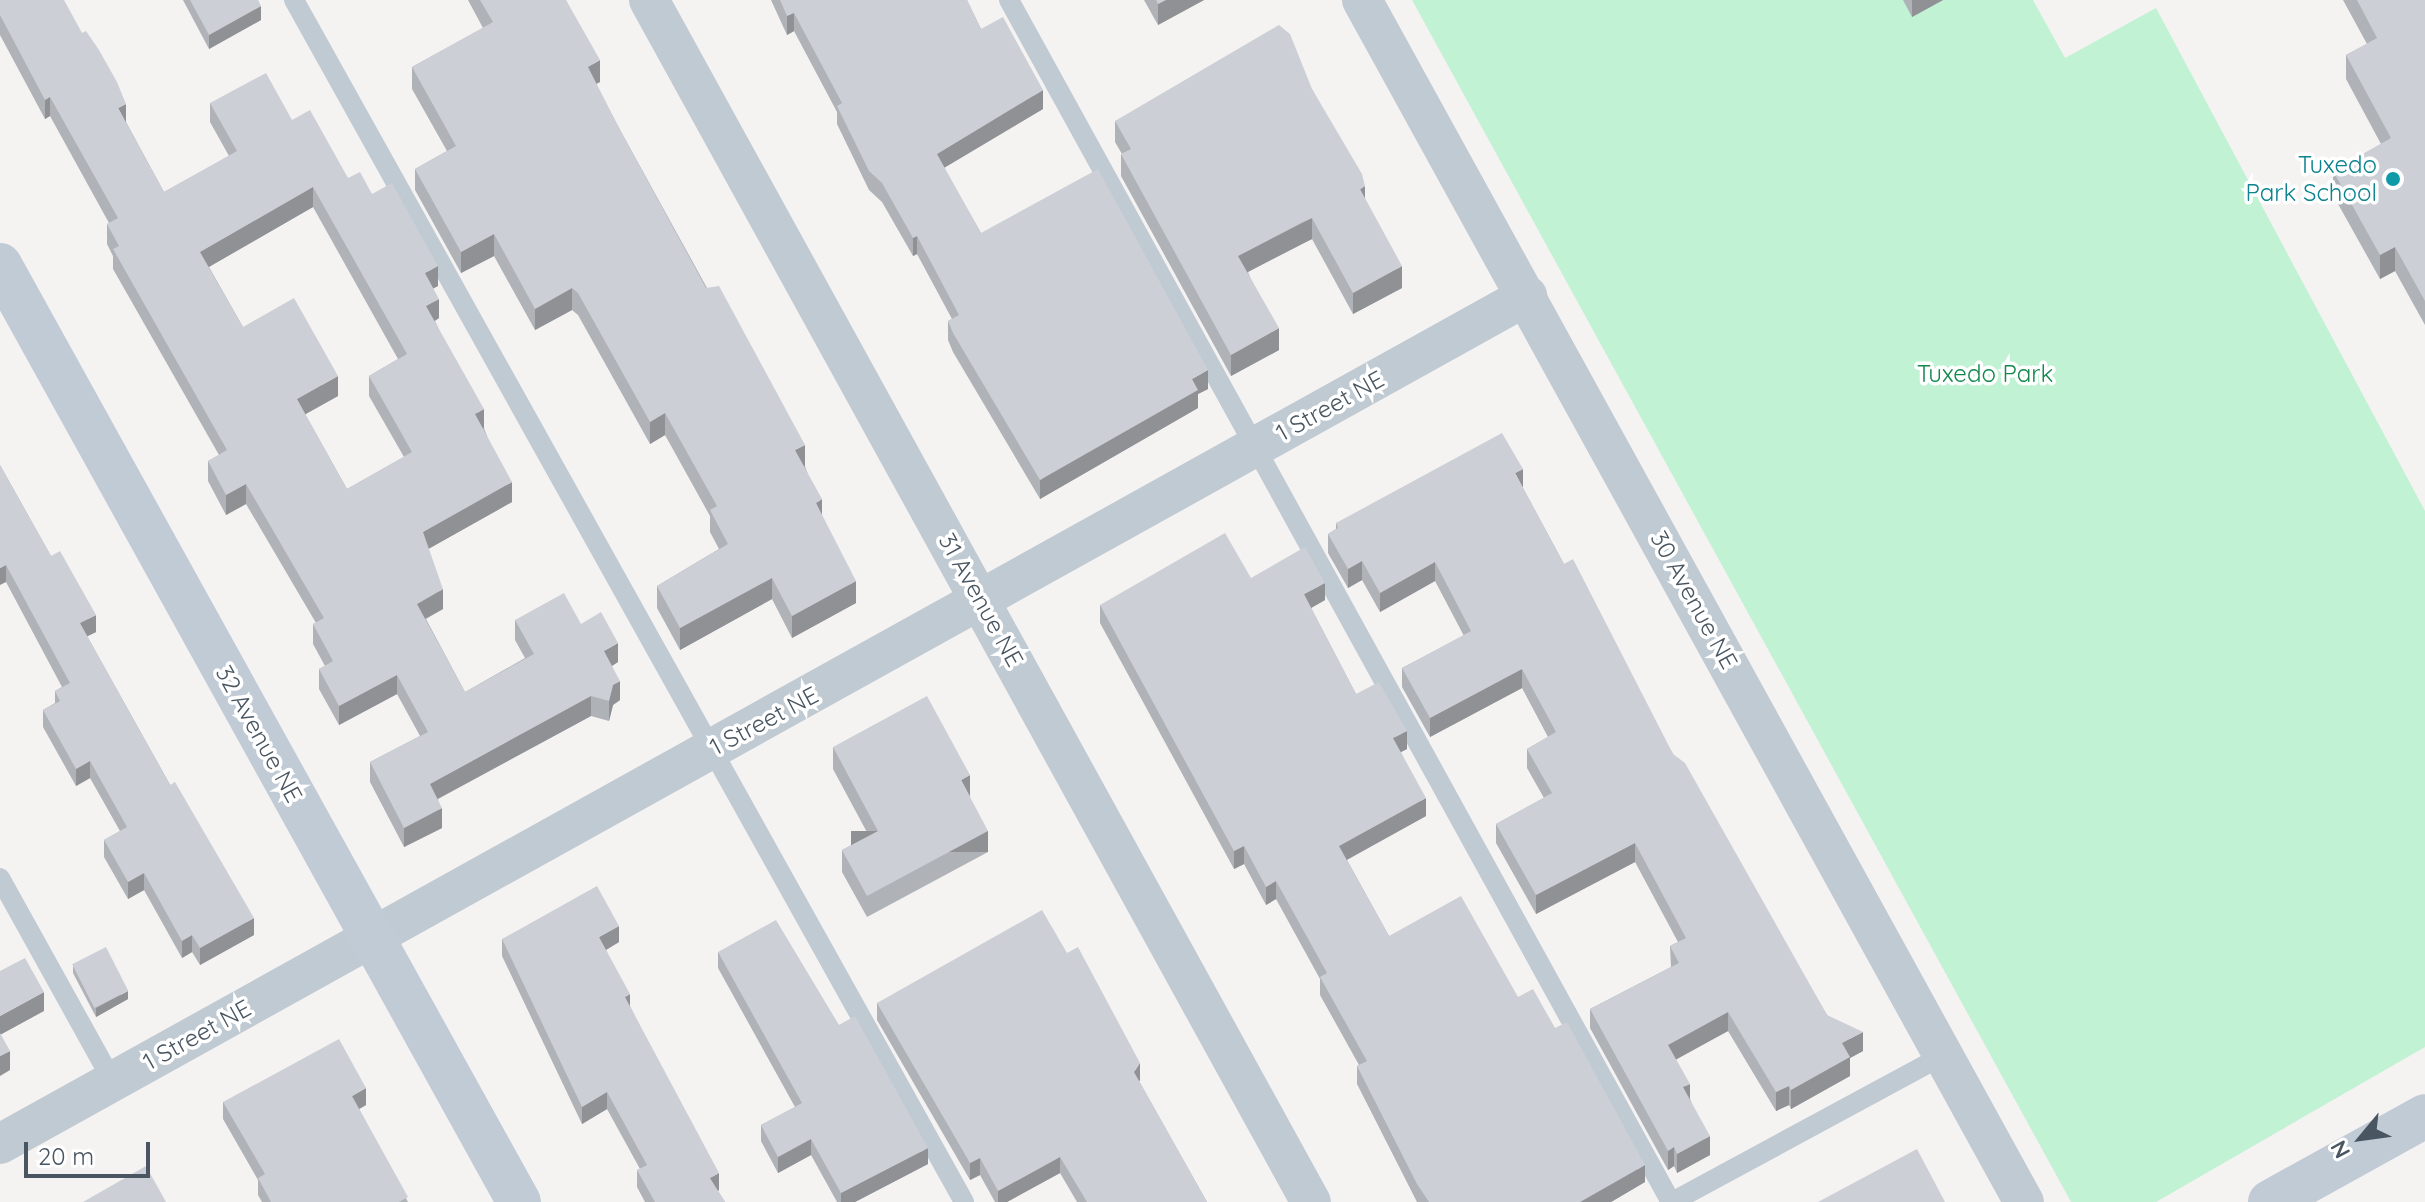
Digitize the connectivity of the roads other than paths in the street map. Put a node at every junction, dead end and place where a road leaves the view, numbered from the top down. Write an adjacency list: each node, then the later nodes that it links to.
1 (294, 0): 9 (lane)
2 (649, 0): 8 (street, 31 Avenue NE)
3 (1009, 0): 7 (lane)
4 (1362, 0): 6 (street, 30 Avenue NE)
5 (0, 265): 11 (street, 32 Avenue NE)
6 (1527, 296): 7 (street, 1 Street NE); 12 (street, 30 Avenue NE)
7 (1258, 446): 8 (street, 1 Street NE); 19 (lane)
8 (983, 603): 9 (street, 1 Street NE); 18 (street, 31 Avenue NE)
9 (713, 748): 11 (street, 1 Street NE); 17 (lane)
10 (0, 878): 13 (lane)
11 (371, 937): 13 (street, 1 Street NE); 16 (street, 32 Avenue NE)
12 (1944, 1055): 19 (lane); 20 (street, 30 Avenue NE)
13 (113, 1082): 15 (street, 1 Street NE)
14 (2425, 1116): 21 (street)
15 (0, 1144)
16 (519, 1202)
17 (964, 1202)
18 (1311, 1202)
19 (1672, 1202)
20 (2024, 1202)
21 (2270, 1202)

